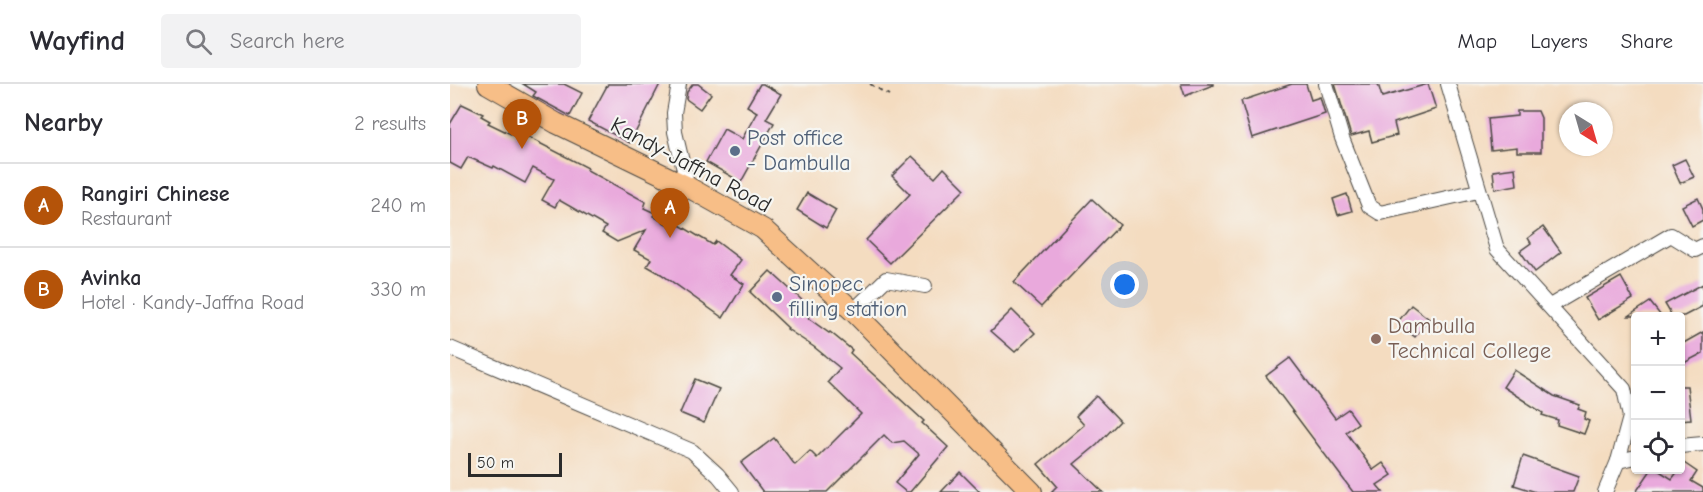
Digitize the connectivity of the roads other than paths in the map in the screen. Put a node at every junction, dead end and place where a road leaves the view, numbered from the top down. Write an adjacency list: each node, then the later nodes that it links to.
1 (488, 84): 5 (highway, Kandy-Jaffna Road)
2 (679, 84): 5 (street)
3 (1326, 84): 6 (street)
4 (1448, 84): 6 (street)
5 (688, 187): 10 (highway, Kandy-Jaffna Road)
6 (1479, 190): 9 (street)
7 (1703, 246): 9 (street)
8 (925, 286): 10 (street)
9 (1550, 306): 15 (street)
10 (853, 311): 17 (highway, Kandy-Jaffna Road)
11 (450, 348): 16 (street)
12 (1703, 444): 13 (street)
13 (1685, 446)
14 (1631, 458): 15 (street)
15 (1618, 461): 18 (street)
16 (732, 492)
17 (1032, 492)
18 (1605, 492)

